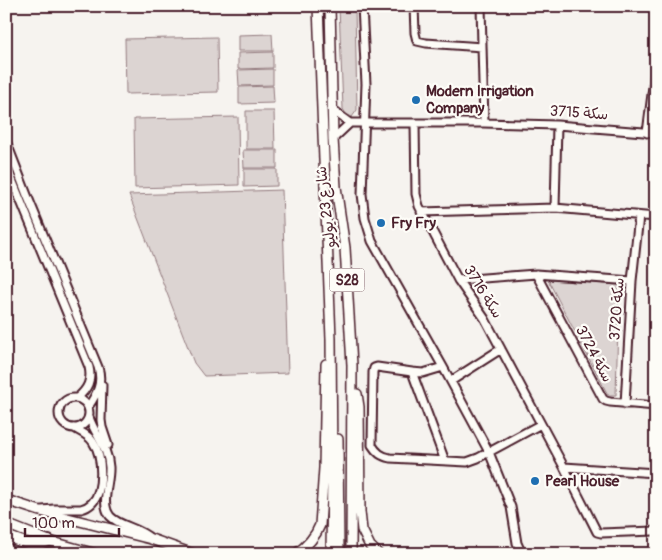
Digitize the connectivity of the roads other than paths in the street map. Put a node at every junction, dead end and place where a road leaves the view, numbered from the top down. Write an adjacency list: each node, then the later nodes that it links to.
1 (318, 6): 26 (main road, شارع 23 يوليو / S28)
2 (330, 6): 8 (main road, شارع 23 يوليو / S28)
3 (362, 6): 10 (street)
4 (414, 6): 6 (street)
5 (481, 6): 6 (street)
6 (482, 46): 12 (street)
7 (656, 63): 14 (street)
8 (332, 110): 9 (street); 16 (main road, شارع 23 يوليو / S28)
9 (350, 123): 10 (street, سكة 3715); 16 (street)
10 (365, 123): 11 (street, سكة 3715); 29 (street)
11 (415, 123): 12 (street, سكة 3715); 20 (street, سكة 3716)
12 (484, 123): 13 (street, سكة 3715)
13 (557, 125): 14 (street, سكة 3715); 19 (street)
14 (647, 133): 15 (street, سكة 3715)
15 (656, 133)
16 (333, 139): 28 (main road, شارع 23 يوليو / S28)
17 (6, 141): 31 (street)
18 (6, 165): 33 (street)
19 (555, 208): 20 (street); 21 (street)
20 (421, 212): 24 (street, سكة 3716)
21 (639, 216): 22 (street); 25 (street, سكة 3720)
22 (656, 217)
23 (536, 274): 24 (street); 25 (street); 34 (street, سكة 3724)
24 (458, 280): 27 (street, سكة 3716)
25 (632, 281): 34 (street, سكة 3720)
26 (330, 282): 54 (main road); 55 (main road, شارع 23 يوليو / S28); 56 (main road)
27 (501, 349): 32 (street); 38 (street, سكة 3716)
28 (352, 365): 57 (main road, شارع 23 يوليو / S28); 58 (main road)
29 (444, 367): 30 (street); 32 (street)
30 (412, 372): 41 (street); 41 (street)
31 (101, 381): 36 (street); 43 (street)
32 (451, 381): 40 (street)
33 (77, 398): 36 (street); 39 (street)
34 (625, 404): 35 (street, سكة 3724)
35 (656, 406)
36 (88, 407): 37 (street)
37 (89, 417): 39 (street); 43 (street)
38 (541, 424): 40 (street); 42 (street, سكة 3716)
39 (74, 428): 46 (street)
40 (489, 452): 41 (street); 59 (street)
41 (444, 461)
42 (564, 466): 44 (street); 48 (street, سكة 3716)
43 (109, 470): 50 (street)
44 (656, 473)
45 (6, 500): 46 (main road)
46 (40, 510): 50 (main road)
47 (6, 524): 51 (main road)
48 (656, 530)
49 (6, 536): 51 (highway)
50 (151, 539): 53 (main road)
51 (49, 541): 52 (main road)
52 (96, 554)
53 (193, 554)
54 (296, 554)
55 (331, 554)
56 (339, 554)
57 (351, 554)
58 (378, 554)
59 (522, 554)

